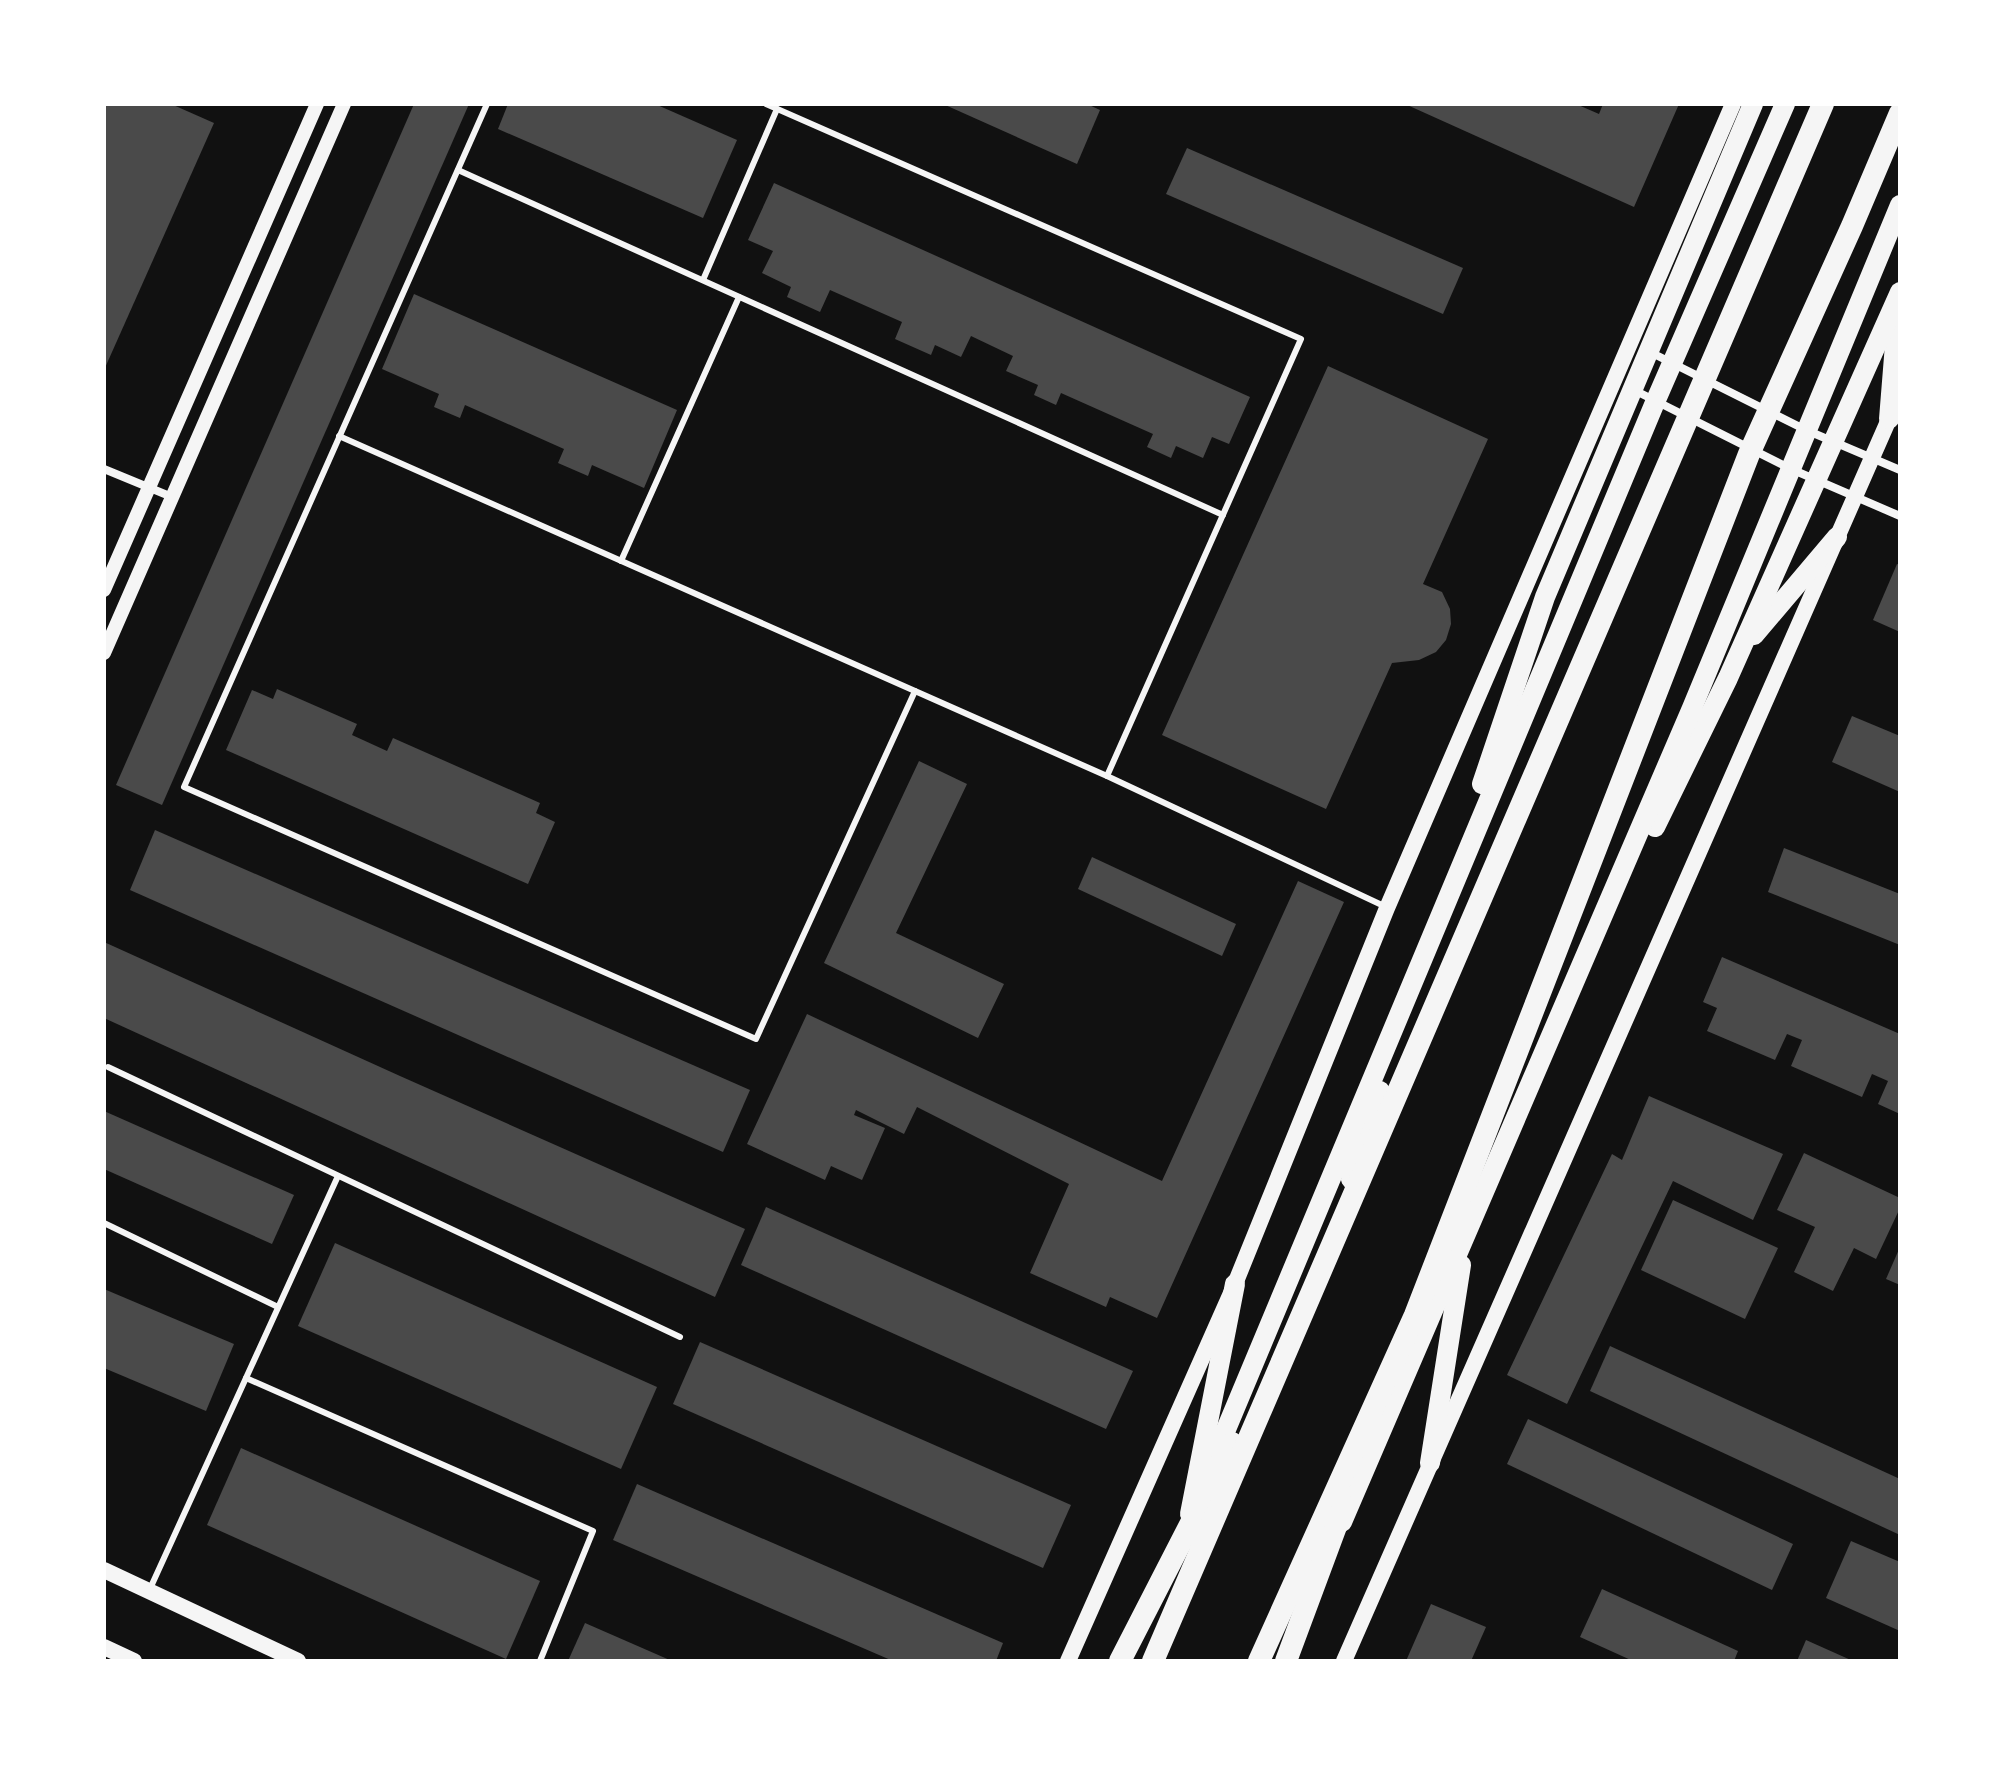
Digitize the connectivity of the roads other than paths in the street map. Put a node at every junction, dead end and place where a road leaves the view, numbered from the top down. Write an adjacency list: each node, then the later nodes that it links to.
1 (317, 104): 29 (street)
2 (344, 104): 31 (street)
3 (487, 104): 11 (lane)
4 (766, 104): 9 (lane)
5 (1733, 104): 17 (main road)
6 (1753, 104): 46 (main road)
7 (1785, 104): 18 (main road)
8 (1823, 104): 46 (highway)
9 (777, 109): 13 (lane); 32 (lane)
10 (1900, 113): 49 (highway)
11 (458, 170): 13 (lane); 24 (lane)
12 (1900, 205): 23 (main road)
13 (703, 280): 16 (lane)
14 (1900, 282): 22 (main road)
15 (1900, 292): 49 (main road)
16 (739, 297): 32 (lane); 35 (lane)
17 (1630, 341): 18 (street); 19 (main road)
18 (1672, 363): 21 (main road); 23 (street)
19 (1613, 380): 21 (street); 41 (main road)
20 (1900, 395): 22 (main road)
21 (1656, 400): 27 (street); 53 (main road)
22 (1889, 419): 25 (main road)
23 (1806, 430): 25 (street); 27 (main road)
24 (339, 436): 35 (lane); 38 (lane)
25 (1872, 458): 28 (street); 30 (main road)
26 (104, 469): 29 (street)
27 (1791, 469): 30 (street); 39 (main road)
28 (1900, 470)
29 (148, 489): 31 (street); 36 (street)
30 (1854, 496): 33 (street); 34 (main road)
31 (172, 497): 37 (street)
32 (1223, 515): 40 (lane)
33 (1900, 516)
34 (1837, 537): 39 (main road); 52 (main road)
35 (621, 561): 38 (lane)
36 (104, 590)
37 (104, 653)
38 (915, 691): 40 (lane)
39 (1692, 708): 45 (main road)
40 (1107, 776): 41 (lane)
41 (1387, 908): 47 (main road)
42 (108, 1067): 43 (lane)
43 (338, 1176): 48 (lane); 50 (lane)
44 (104, 1223): 48 (lane)
45 (1466, 1234): 52 (main road); 64 (main road)
46 (1320, 1271): 61 (highway); 62 (highway)
47 (1235, 1284): 53 (main road); 60 (main road)
48 (278, 1307): 51 (lane)
49 (1415, 1315): 63 (highway); 64 (highway)
50 (680, 1337)
51 (246, 1378): 55 (lane); 59 (lane)
52 (1430, 1463): 65 (main road)
53 (1190, 1514): 61 (main road)
54 (104, 1570): 55 (main road)
55 (149, 1591): 58 (main road)
56 (104, 1647): 57 (main road)
57 (134, 1661)
58 (298, 1661)
59 (540, 1661)
60 (1068, 1661)
61 (1123, 1661)
62 (1153, 1661)
63 (1259, 1661)
64 (1284, 1661)
65 (1344, 1661)

